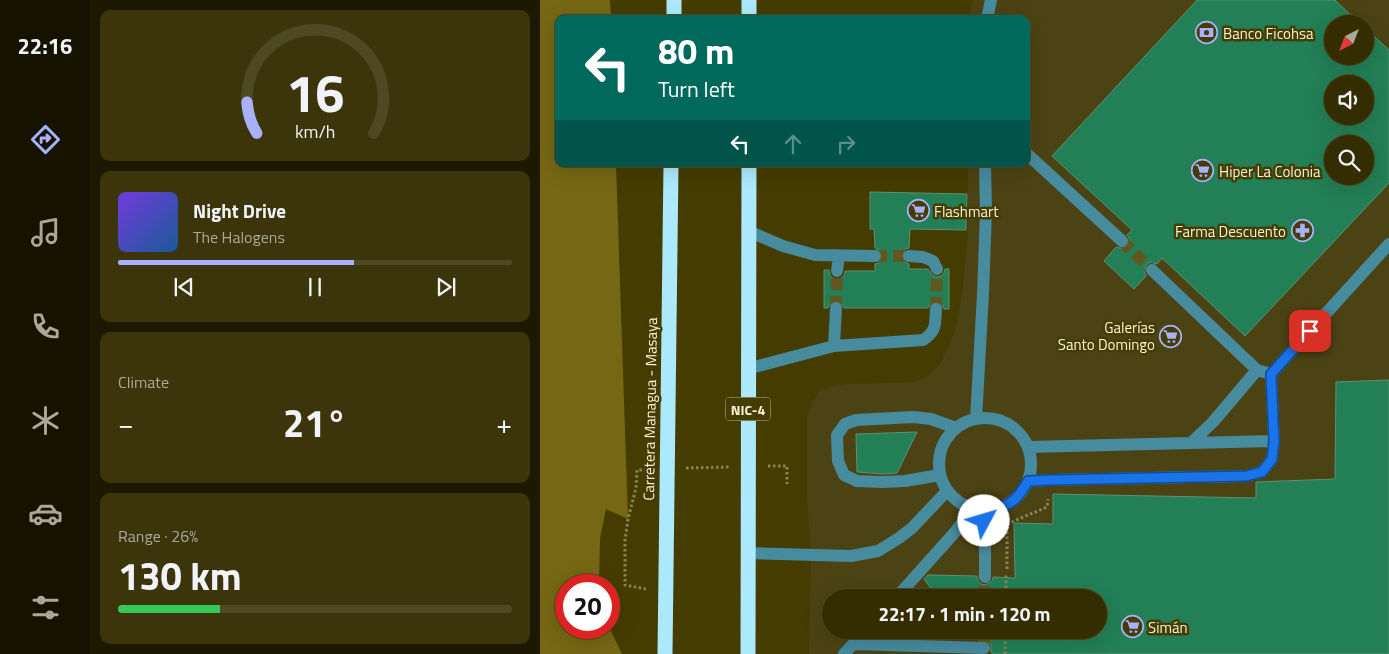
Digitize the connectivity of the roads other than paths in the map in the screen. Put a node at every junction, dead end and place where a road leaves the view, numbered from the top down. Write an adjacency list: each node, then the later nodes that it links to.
1 (674, 0): 4 (highway)
2 (749, 0): 5 (highway)
3 (991, 0): 6 (lane)
4 (674, 15)
5 (749, 15)
6 (988, 15)
7 (1030, 157): 12 (lane)
8 (672, 167): 41 (highway, Carretera Managua - Masaya)
9 (748, 167): 11 (highway, NIC-4)
10 (986, 167): 26 (lane)
11 (748, 231): 14 (lane); 23 (highway, NIC-4)
12 (1122, 241)
13 (1389, 244): 25 (lane)
14 (839, 256): 15 (lane); 19 (lane)
15 (876, 256)
16 (909, 256): 17 (lane)
17 (937, 269)
18 (1152, 270): 24 (lane)
19 (838, 271)
20 (836, 308): 22 (lane)
21 (936, 308): 22 (lane)
22 (834, 346): 23 (lane)
23 (748, 369): 35 (highway, NIC-4)
24 (1257, 370): 25 (lane); 29 (lane)
25 (1271, 374): 28 (lane)
26 (976, 419): 27 (lane); 30 (lane)
27 (956, 428): 31 (lane); 31 (lane)
28 (1274, 441): 29 (lane); 32 (lane)
29 (1192, 442): 30 (lane)
30 (1028, 447): 32 (lane)
31 (940, 475): 33 (lane)
32 (1028, 481): 34 (lane)
33 (947, 491): 34 (lane); 35 (lane)
34 (978, 510): 36 (lane); 37 (lane)
35 (748, 553): 42 (highway, NIC-4)
36 (985, 577)
37 (904, 589)
38 (858, 639): 39 (lane)
39 (854, 644): 40 (lane); 43 (lane)
40 (984, 649)
41 (665, 654)
42 (748, 654)
43 (844, 654)

